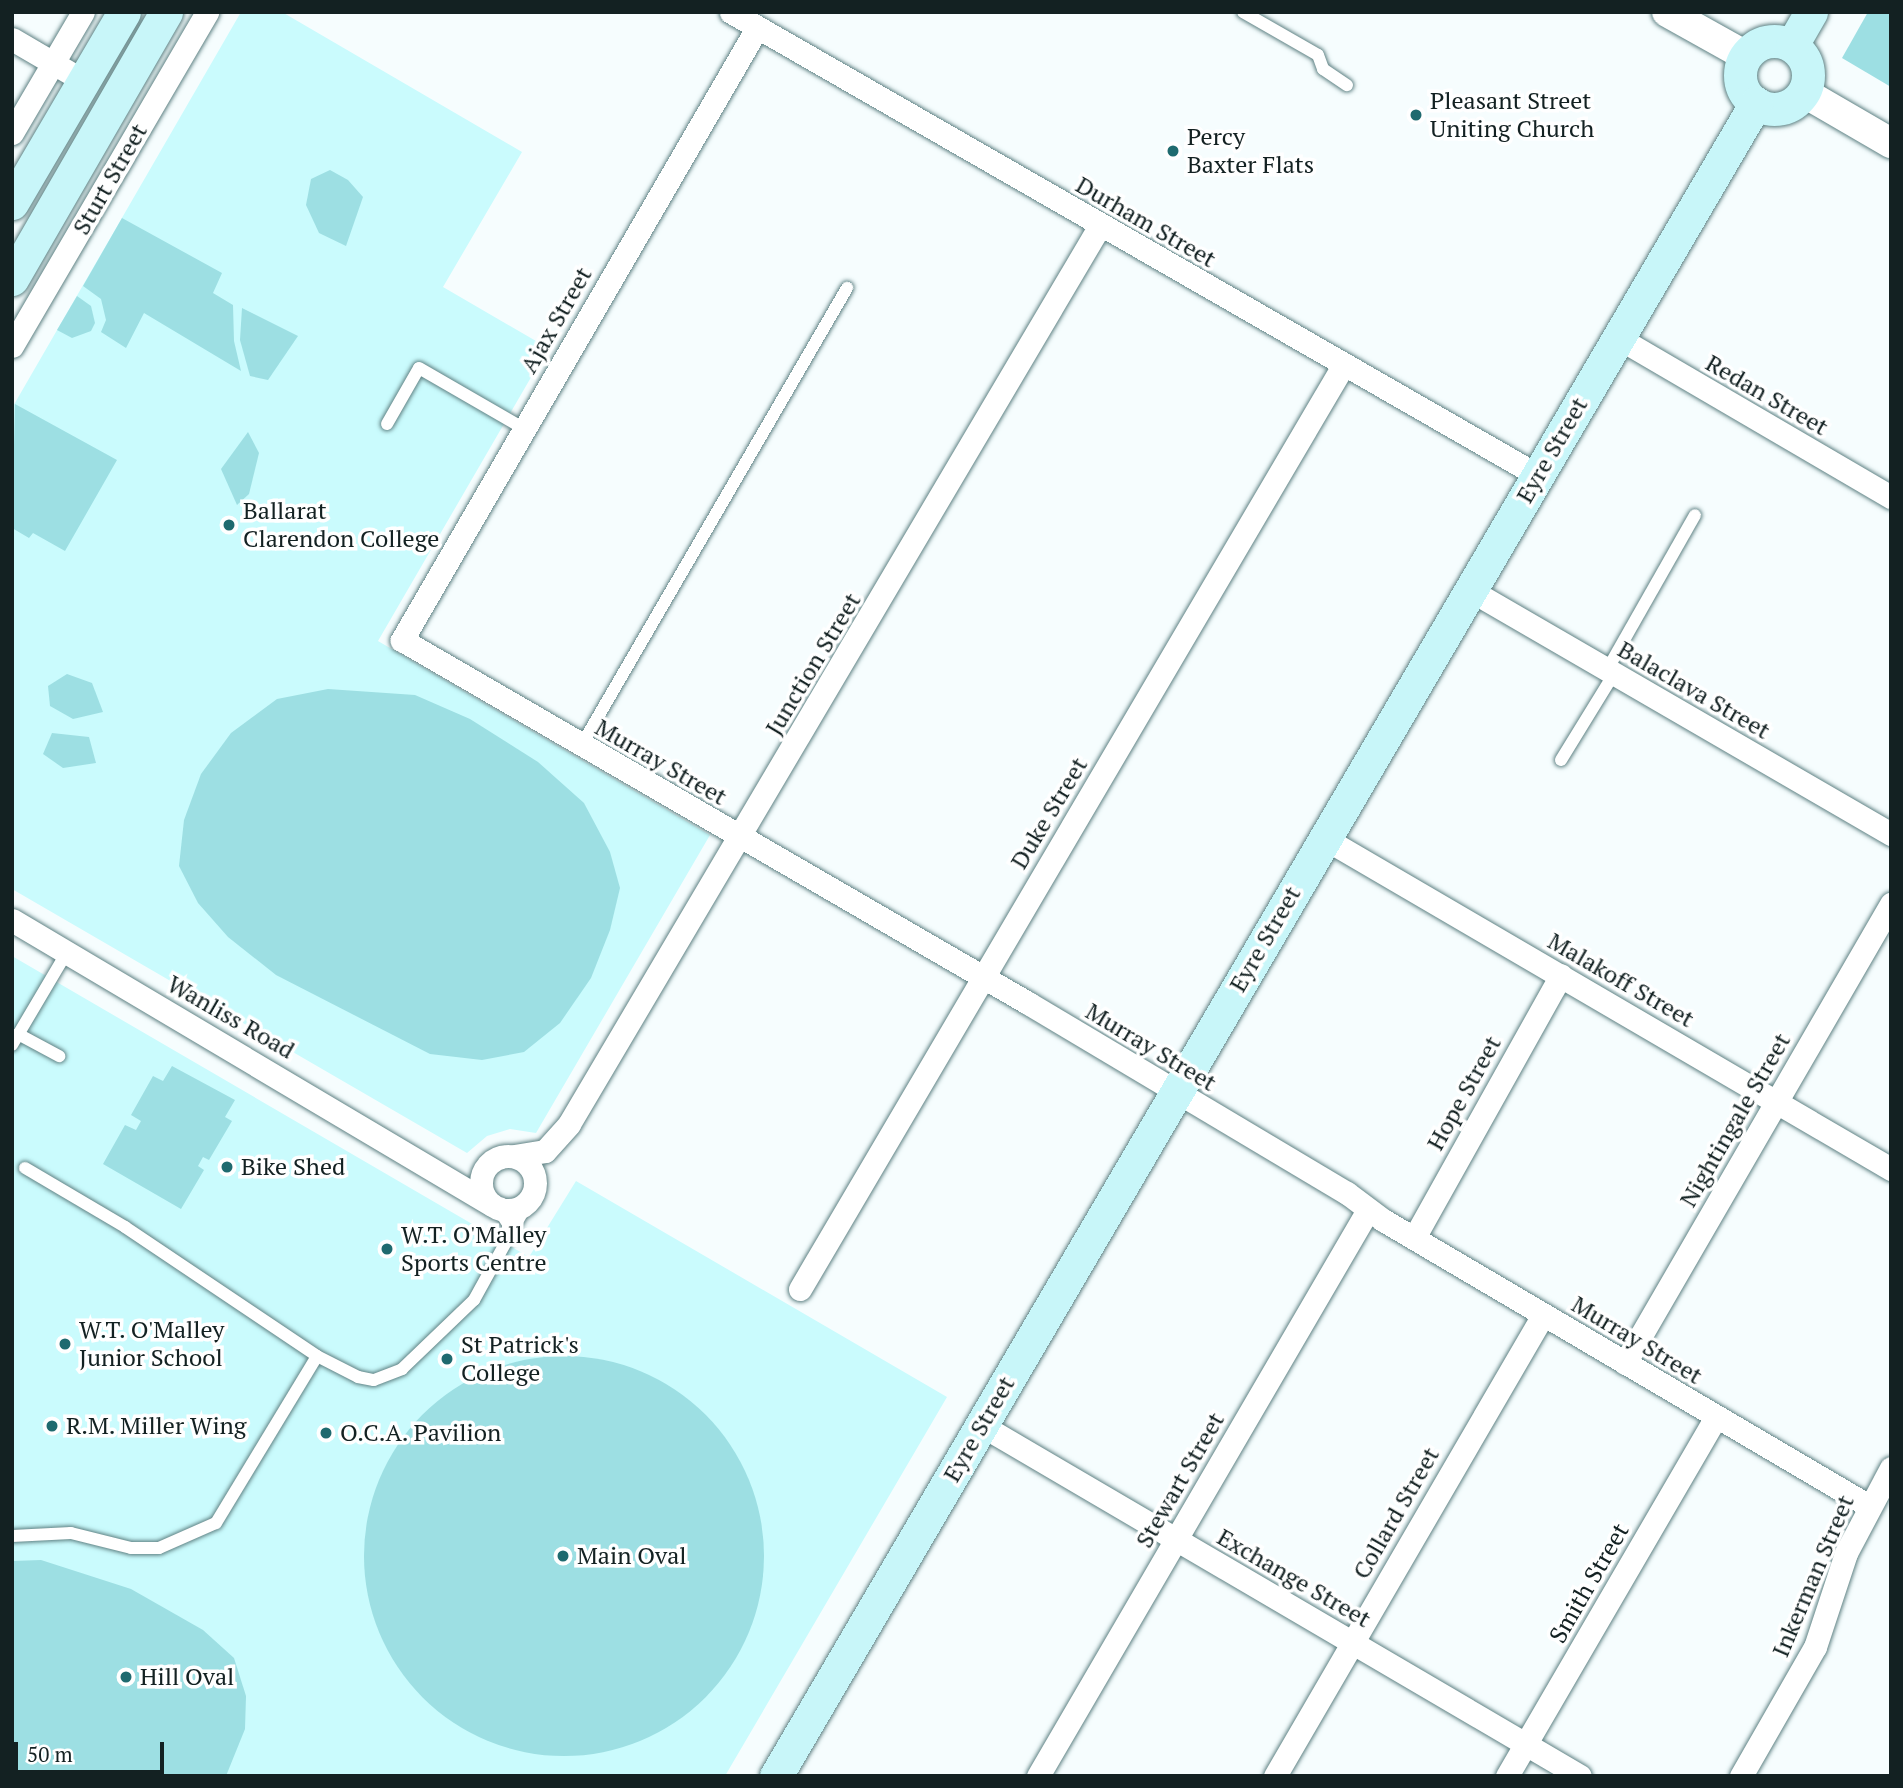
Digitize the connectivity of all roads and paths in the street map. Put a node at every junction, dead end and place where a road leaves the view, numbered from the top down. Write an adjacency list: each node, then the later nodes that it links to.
1 (83, 12): 13 (street)
2 (124, 12): 14 (main road)
3 (166, 12): 22 (main road, Sturt Street)
4 (207, 12): 25 (street, Sturt Street)
5 (731, 12): 9 (street, Durham Street)
6 (1243, 12): 15 (lane)
7 (1667, 12): 12 (street)
8 (1811, 12): 11 (main road)
9 (757, 28): 21 (street, Durham Street); 28 (street, Ajax Street)
10 (12, 39): 13 (street)
11 (1792, 45): 12 (main road); 16 (main road)
12 (1746, 56): 17 (main road)
13 (54, 64): 14 (street); 18 (street)
14 (84, 80): 20 (main road)
15 (1348, 85)
16 (1803, 92): 17 (main road); 19 (street)
17 (1756, 103): 24 (main road, Eyre Street)
18 (12, 133)
19 (1891, 144)
20 (12, 203)
21 (1099, 227): 26 (street, Durham Street); 38 (street, Junction Street)
22 (12, 279)
23 (847, 288): 35 (lane)
24 (1617, 337): 29 (main road, Eyre Street); 30 (street, Redan Street)
25 (12, 346)
26 (1345, 365): 29 (street, Durham Street); 44 (street, Duke Street)
27 (387, 424): 28 (lane)
28 (523, 428): 33 (street, Ajax Street)
29 (1537, 475): 32 (main road, Eyre Street)
30 (1891, 497)
31 (1695, 514): 34 (lane)
32 (1470, 590): 34 (street, Balaclava Street); 39 (main road, Eyre Street)
33 (402, 640): 35 (street, Murray Street)
34 (1610, 672): 36 (lane); 37 (street, Balaclava Street)
35 (581, 746): 38 (street, Murray Street)
36 (1561, 761)
37 (1891, 834)
38 (738, 836): 44 (street, Murray Street); 49 (street, Junction Street)
39 (1324, 838): 43 (street, Malakoff Street); 47 (main road, Eyre Street)
40 (1891, 904): 48 (street, Nightingale Street)
41 (12, 920): 42 (street, Wanliss Road)
42 (67, 952): 45 (lane); 51 (street, Wanliss Road)
43 (1561, 975): 48 (street, Malakoff Street); 57 (street, Hope Street)
44 (982, 977): 47 (street, Murray Street); 59 (street, Duke Street)
45 (15, 1040): 46 (lane)
46 (59, 1056)
47 (1176, 1092): 56 (street, Murray Street); 64 (main road, Eyre Street)
48 (1776, 1101): 53 (street, Malakoff Street); 62 (street, Nightingale Street)
49 (569, 1124): 50 (street, Junction Street); 54 (street, Junction Street)
50 (504, 1158): 51 (street, Wanliss Road); 54 (street); 55 (street)
51 (422, 1160): 55 (street, Wanliss Road)
52 (24, 1168): 61 (lane)
53 (1891, 1169)
54 (533, 1192): 55 (street); 58 (lane)
55 (494, 1206): 58 (lane)
56 (1368, 1210): 57 (street, Murray Street); 68 (street, Stewart Street)
57 (1414, 1238): 60 (street, Murray Street)
58 (507, 1244): 61 (lane)
59 (800, 1289)
60 (1544, 1315): 62 (street, Murray Street); 69 (street, Collard Street)
61 (317, 1356): 67 (lane)
62 (1625, 1363): 63 (street, Murray Street)
63 (1716, 1417): 66 (street, Murray Street); 70 (street, Smith Street)
64 (981, 1425): 68 (street, Exchange Street); 71 (main road, Eyre Street)
65 (1891, 1468): 66 (street, Inkerman Street)
66 (1869, 1506): 76 (street, Inkerman Street)
67 (12, 1536)
68 (1176, 1539): 69 (street, Exchange Street); 72 (street, Stewart Street)
69 (1351, 1642): 70 (street, Exchange Street); 73 (street, Collard Street)
70 (1525, 1744): 74 (street, Smith Street); 75 (street, Exchange Street)
71 (776, 1776)
72 (1038, 1776)
73 (1275, 1776)
74 (1507, 1776)
75 (1580, 1776)
76 (1741, 1776)

